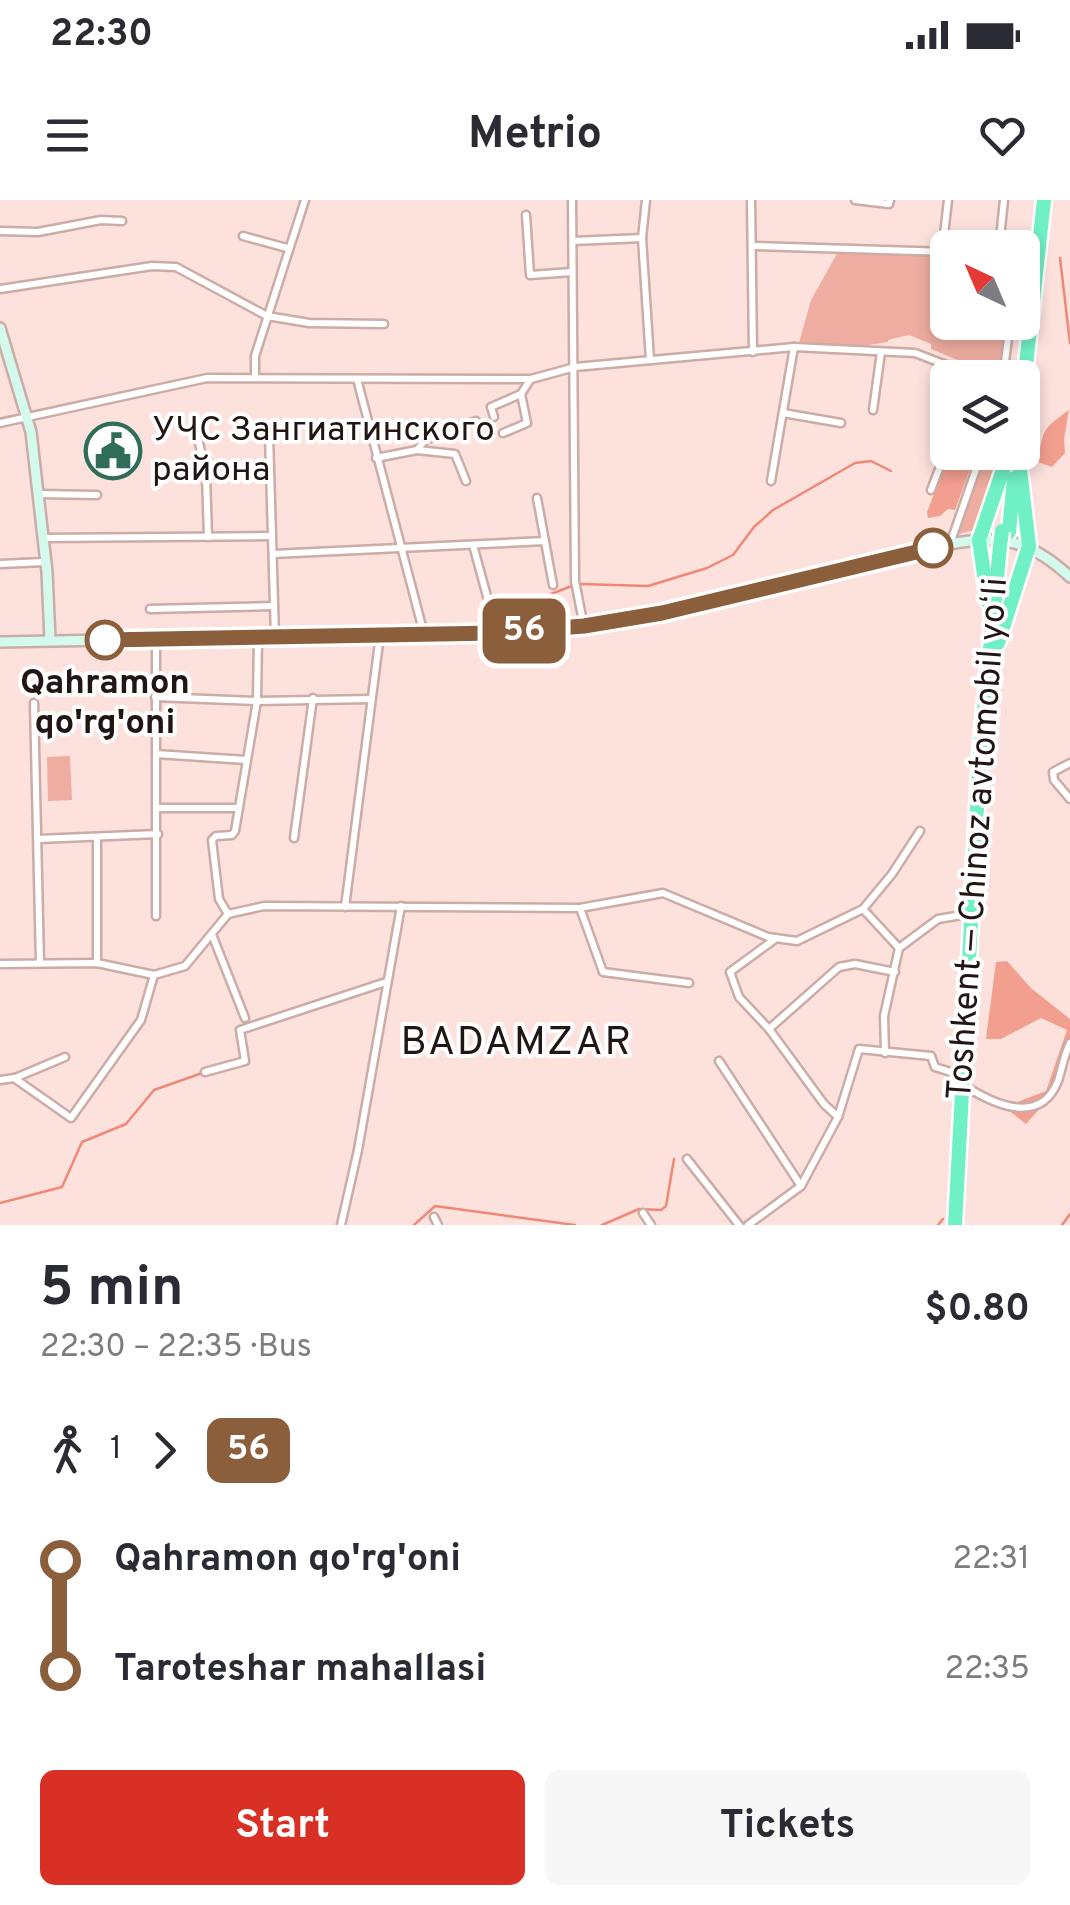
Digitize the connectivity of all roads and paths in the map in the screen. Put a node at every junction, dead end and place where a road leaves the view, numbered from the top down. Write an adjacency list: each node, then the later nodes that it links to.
1 (304, 200): 19 (street)
2 (572, 200): 17 (street)
3 (646, 200): 16 (street)
4 (751, 200): 18 (street)
5 (856, 200): 6 (street)
6 (890, 200)
7 (948, 200): 12 (street)
8 (1004, 200): 13 (street)
9 (1041, 210): 31 (highway)
10 (526, 215): 21 (street)
11 (122, 221): 14 (street)
12 (946, 230)
13 (1001, 230)
14 (0, 231)
15 (242, 236): 19 (street)
16 (642, 238): 17 (street); 29 (street)
17 (573, 241): 21 (street)
18 (753, 246): 20 (street); 27 (street)
19 (287, 248): 23 (street)
20 (930, 252)
21 (572, 272): 32 (street)
22 (0, 289): 23 (street)
23 (267, 316): 24 (street); 33 (street)
24 (384, 324)
25 (0, 331): 39 (main road)
26 (794, 347): 27 (street); 28 (street); 38 (street)
27 (752, 352): 29 (street)
28 (881, 352): 30 (street); 37 (street)
29 (650, 360): 32 (street)
30 (940, 360)
31 (1026, 360)
32 (575, 367): 35 (street); 77 (street)
33 (254, 378): 34 (street); 39 (street)
34 (357, 379): 35 (street); 48 (street)
35 (531, 379): 36 (street)
36 (521, 394): 40 (street); 44 (street)
37 (873, 410)
38 (782, 413): 43 (street); 55 (street)
39 (28, 415): 42 (street); 57 (main road)
40 (494, 417)
41 (476, 421): 47 (street)
42 (0, 423)
43 (841, 424)
44 (502, 433)
45 (269, 435): 61 (street)
46 (198, 438): 60 (street)
47 (418, 450): 48 (street); 54 (street)
48 (376, 458): 68 (street)
49 (939, 470): 56 (street)
50 (976, 470): 65 (street)
51 (1006, 470): 63 (highway)
52 (1011, 470): 87 (highway, Toshkent — Chinoz avtomobil yoʻli)
53 (1017, 470): 67 (highway)
54 (466, 481)
55 (771, 481)
56 (931, 490)
57 (38, 494): 58 (street); 62 (main road)
58 (97, 495)
59 (537, 498): 64 (street)
60 (208, 536): 61 (street); 62 (street)
61 (271, 536): 69 (street)
62 (42, 538): 70 (main road)
63 (979, 540): 65 (main road); 67 (main road); 87 (highway)
64 (544, 541): 66 (street); 73 (street)
65 (950, 544): 77 (main road)
66 (473, 545): 68 (street); 78 (street)
67 (1034, 546): 72 (main road); 87 (highway)
68 (400, 548): 69 (street); 79 (street)
69 (273, 554): 74 (street)
70 (44, 562): 71 (street); 76 (main road); 83 (main road)
71 (0, 564)
72 (1070, 577)
73 (553, 585)
74 (274, 606): 75 (street); 82 (street)
75 (150, 609)
76 (51, 618): 83 (main road); 84 (main road)
77 (584, 626): 78 (main road)
78 (496, 633): 79 (main road)
79 (424, 634): 80 (main road)
80 (380, 635): 82 (main road); 90 (street)
81 (258, 638): 82 (main road); 85 (main road); 91 (street)
82 (275, 638)
83 (50, 640): 84 (main road); 86 (main road)
84 (71, 640): 85 (main road)
85 (156, 640): 88 (street)
86 (0, 642)
87 (994, 643): 109 (highway, Toshkent — Chinoz avtomobil yoʻli); 130 (highway, Toshkent — Chinoz avtomobil yoʻli)
88 (155, 697): 91 (street); 93 (street)
89 (313, 698): 90 (street); 91 (street); 102 (street)
90 (371, 699): 105 (street)
91 (257, 700): 94 (street)
92 (34, 703): 103 (street)
93 (156, 754): 94 (street); 97 (street)
94 (246, 760): 98 (street)
95 (1070, 762): 96 (street)
96 (1070, 798)
97 (157, 808): 98 (street); 100 (street)
98 (238, 808): 108 (street)
99 (920, 831): 107 (street)
100 (158, 834): 101 (street); 110 (street)
101 (97, 838): 103 (street); 115 (street)
102 (294, 838)
103 (38, 839): 114 (street)
104 (401, 906): 105 (street); 106 (street); 119 (street)
105 (345, 907): 108 (street)
106 (580, 908): 112 (street); 120 (street)
107 (863, 909): 112 (street); 113 (street)
108 (228, 914): 111 (street)
109 (971, 914): 113 (street); 130 (highway, Toshkent — Chinoz avtomobil yoʻli)
110 (156, 916)
111 (213, 936): 118 (street); 121 (street)
112 (776, 938): 122 (street)
113 (899, 948): 117 (street)
114 (40, 963): 115 (street); 116 (street)
115 (97, 963): 118 (street)
116 (0, 964)
117 (895, 972): 122 (street); 124 (street)
118 (154, 975): 128 (street)
119 (386, 982): 127 (street); 136 (street)
120 (688, 983)
121 (244, 1018)
122 (769, 1029): 131 (street)
123 (1070, 1043): 130 (street)
124 (885, 1053): 130 (street); 131 (street)
125 (65, 1057): 128 (street)
126 (719, 1060): 133 (street)
127 (205, 1072)
128 (14, 1078): 129 (street)
129 (0, 1080)
130 (966, 1082): 139 (highway, Toshkent — Chinoz avtomobil yoʻli); 140 (highway, Toshkent — Chinoz avtomobil yoʻli)
131 (838, 1117): 133 (street)
132 (687, 1159): 138 (street)
133 (802, 1186): 135 (street)
134 (643, 1213): 137 (street)
135 (752, 1224)
136 (341, 1225)
137 (651, 1225)
138 (740, 1225)
139 (955, 1225)
140 (963, 1225)

